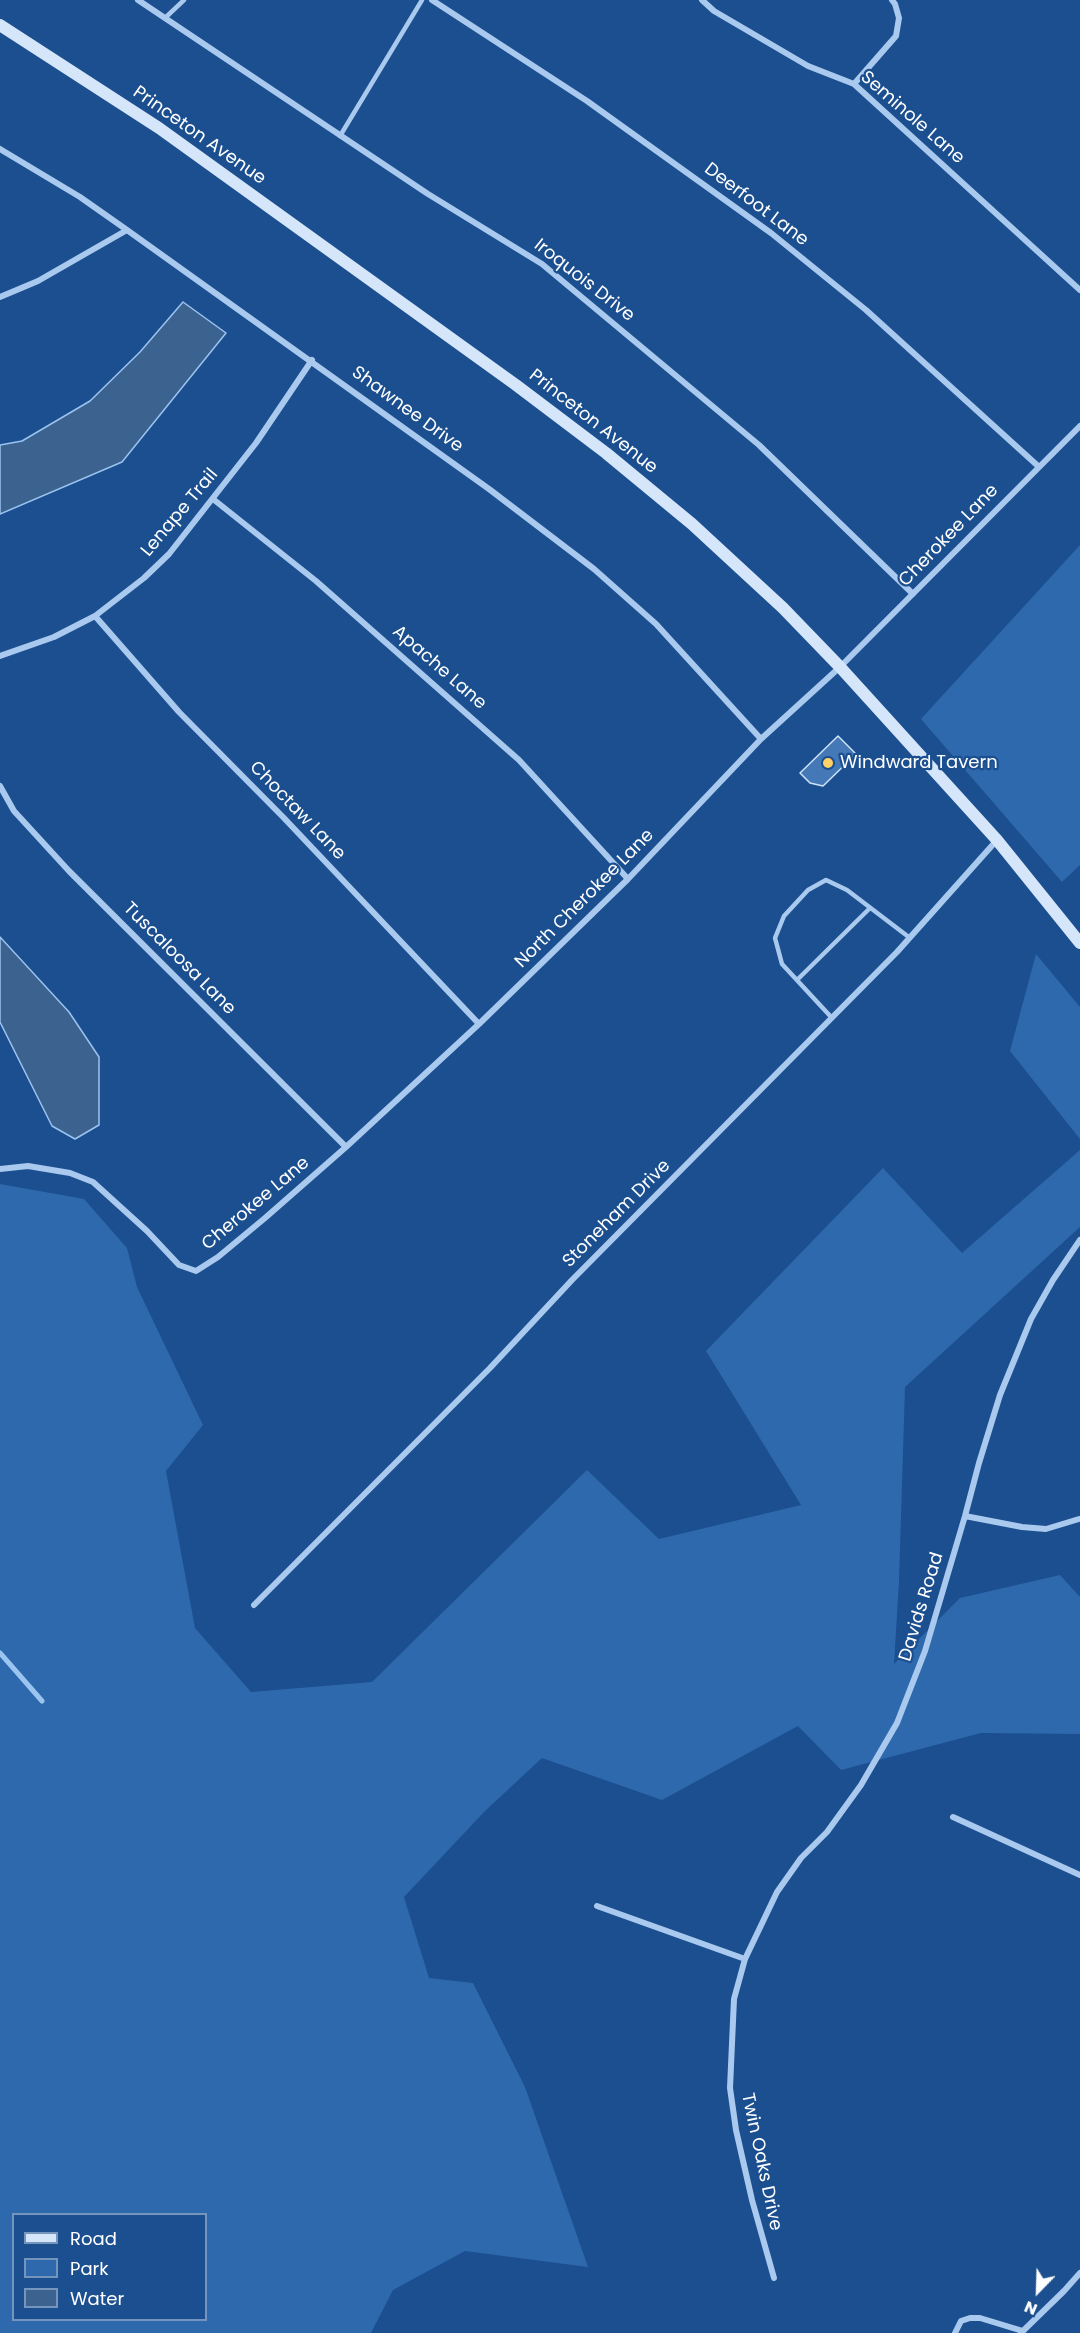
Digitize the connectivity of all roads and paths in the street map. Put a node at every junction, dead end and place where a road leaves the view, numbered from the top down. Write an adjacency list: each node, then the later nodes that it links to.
1 (138, 0): 7 (street, Iroquois Drive)
2 (184, 0): 7 (lane)
3 (422, 0): 10 (lane)
4 (432, 0): 17 (street, Deerfoot Lane)
5 (702, 0): 9 (street, Seminole Lane)
6 (892, 0): 9 (street)
7 (165, 18): 10 (street, Iroquois Drive)
8 (0, 25): 22 (main road, Princeton Avenue)
9 (854, 84): 13 (street, Seminole Lane)
10 (340, 136): 19 (street, Iroquois Drive)
11 (0, 149): 12 (street, Shawnee Drive)
12 (127, 230): 14 (street); 15 (street, Shawnee Drive)
13 (1080, 290)
14 (0, 297)
15 (312, 360): 18 (street, Lenape Trail); 23 (street, Shawnee Drive)
16 (1080, 426): 17 (street, Cherokee Lane)
17 (1038, 466): 19 (street, Cherokee Lane)
18 (213, 499): 20 (street, Lenape Trail); 26 (street, Apache Lane)
19 (913, 594): 22 (street, Cherokee Lane)
20 (95, 616): 21 (street, Lenape Trail); 32 (street, Choctaw Lane)
21 (0, 656)
22 (840, 667): 23 (street, North Cherokee Lane); 25 (main road, Princeton Avenue)
23 (761, 739): 26 (street, North Cherokee Lane)
24 (0, 786): 33 (street, Tuscaloosa Lane)
25 (997, 840): 28 (street, Stoneham Drive); 29 (main road, Princeton Avenue)
26 (628, 879): 32 (street, North Cherokee Lane)
27 (870, 908): 28 (lane); 30 (lane); 30 (lane)
28 (909, 938): 31 (street, Stoneham Drive)
29 (1080, 943)
30 (797, 980): 31 (lane)
31 (832, 1018): 38 (street, Stoneham Drive)
32 (480, 1024): 33 (street, North Cherokee Lane)
33 (346, 1147): 34 (street, Cherokee Lane)
34 (0, 1169)
35 (1080, 1240): 36 (street, Davids Road)
36 (965, 1516): 37 (street); 42 (street, Davids Road)
37 (1079, 1519)
38 (254, 1605)
39 (953, 1817): 40 (street)
40 (1080, 1875)
41 (597, 1906): 42 (street)
42 (746, 1959): 44 (street, Twin Oaks Drive)
43 (1080, 2273): 45 (street)
44 (774, 2278)
45 (1022, 2332): 46 (street)
46 (955, 2333)

